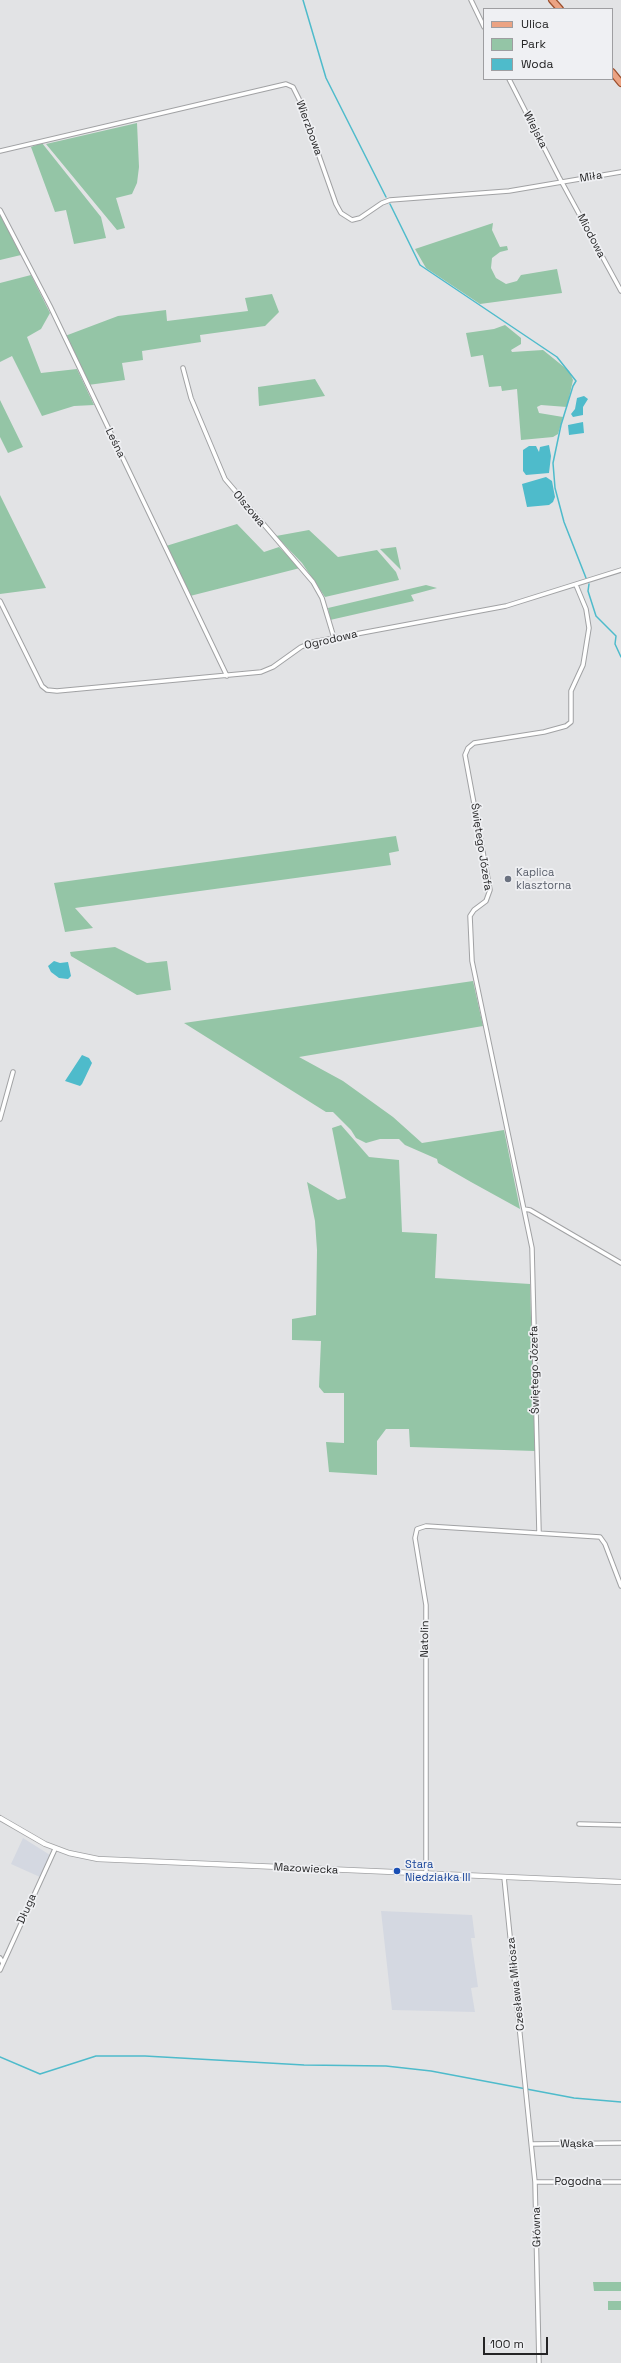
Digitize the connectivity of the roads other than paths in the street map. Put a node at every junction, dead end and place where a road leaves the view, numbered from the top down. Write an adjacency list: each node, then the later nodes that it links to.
1 (471, 0): 4 (street)
2 (552, 0): 3 (main road)
3 (559, 8)
4 (483, 26)
5 (613, 73): 7 (main road)
6 (510, 80): 10 (street, Wiejska)
7 (621, 83)
8 (0, 151): 10 (street, Wierzbowa)
9 (621, 172): 10 (street, Miła)
10 (562, 182): 12 (street, Miodowa)
11 (0, 210): 18 (street, Leśna)
12 (621, 291)
13 (182, 368): 17 (street, Olszowa)
14 (621, 570): 15 (street, Ogrodowa)
15 (576, 585): 17 (street, Ogrodowa); 21 (street, Świętego Józefa)
16 (0, 601): 18 (street, Ogrodowa)
17 (334, 638): 18 (street, Ogrodowa)
18 (227, 676)
19 (13, 1072): 20 (street)
20 (0, 1119)
21 (524, 1209): 22 (street); 23 (street, Świętego Józefa)
22 (621, 1263)
23 (539, 1532): 24 (street); 29 (street, Natolin)
24 (621, 1586)
25 (0, 1818): 28 (street, Mazowiecka)
26 (579, 1824): 27 (street)
27 (621, 1825)
28 (55, 1848): 29 (street, Mazowiecka); 33 (street, Długa)
29 (426, 1874): 30 (street, Mazowiecka)
30 (504, 1877): 31 (street, Mazowiecka); 35 (street, Czesława Miłosza)
31 (621, 1882)
32 (0, 1958): 33 (street)
33 (3, 1964): 34 (street, Długa)
34 (0, 1970)
35 (527, 2092): 37 (street, Główna)
36 (621, 2143): 37 (street, Wąska)
37 (532, 2144): 38 (street, Główna)
38 (535, 2182): 39 (street, Pogodna); 40 (street, Główna)
39 (621, 2182)
40 (539, 2363)

